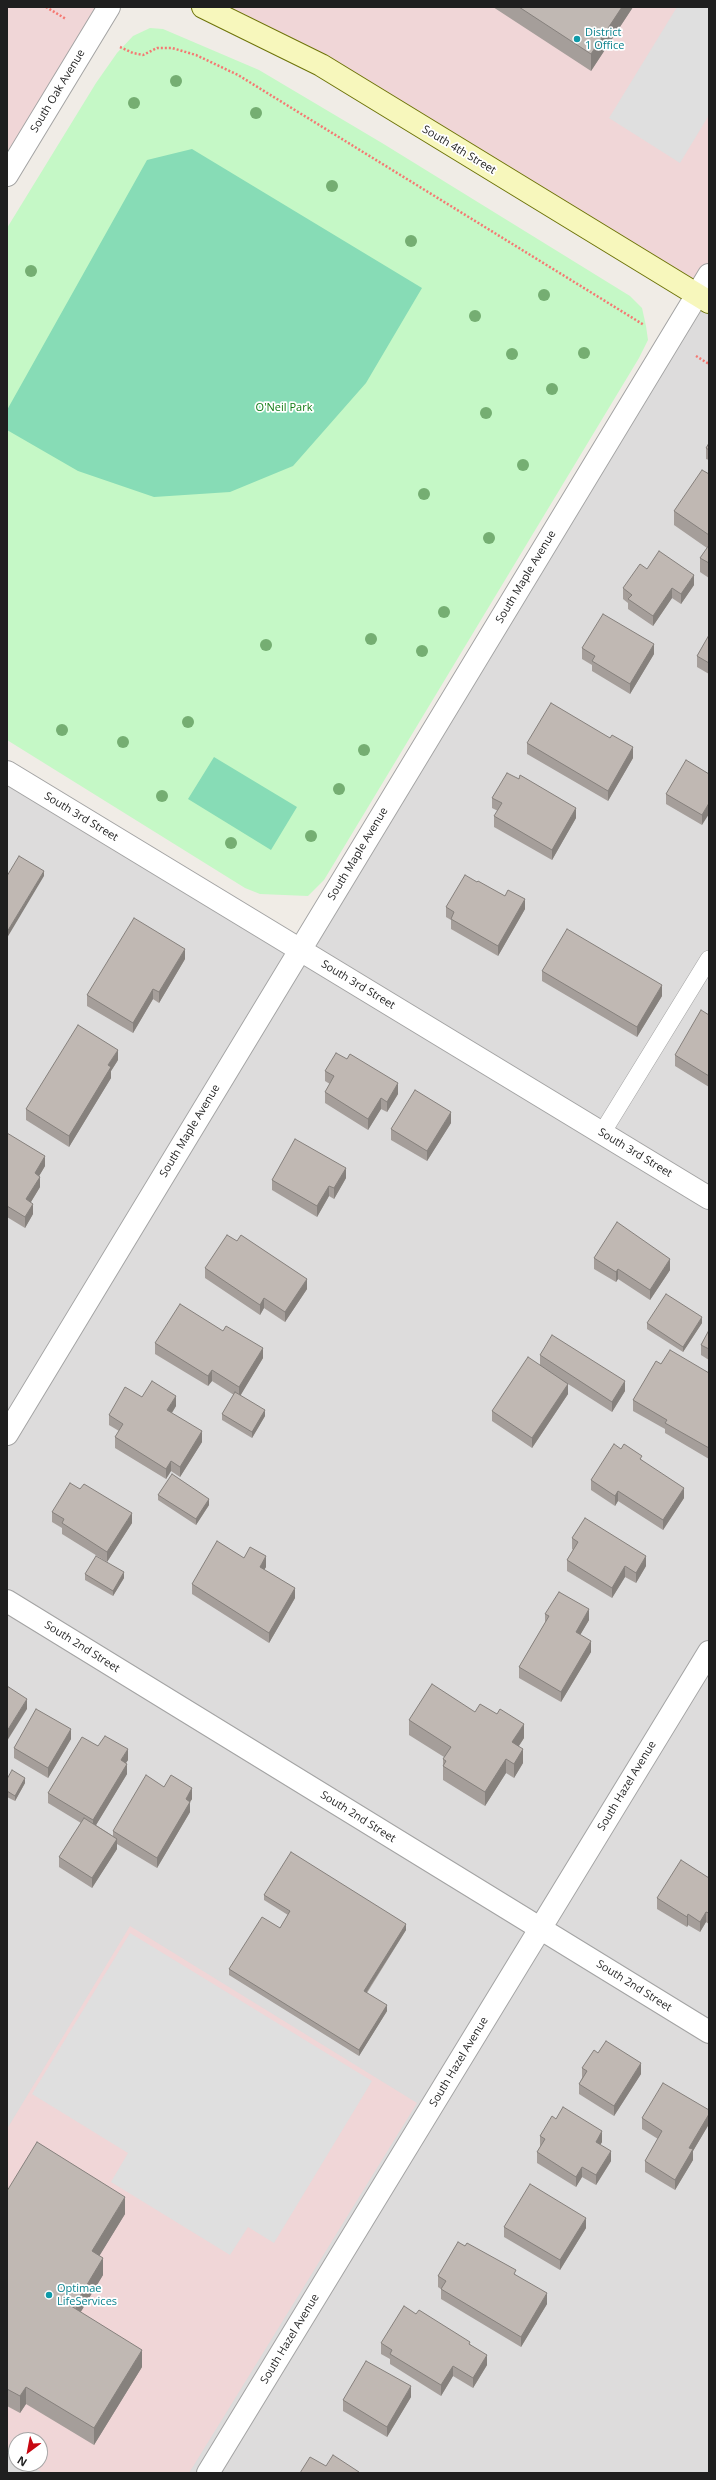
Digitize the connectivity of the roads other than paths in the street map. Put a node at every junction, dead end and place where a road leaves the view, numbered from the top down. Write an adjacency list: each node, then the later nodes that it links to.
1 (109, 7): 3 (street, South Oak Avenue)
2 (203, 7): 5 (main road, South 4th Street)
3 (7, 175)
4 (709, 275): 5 (street, South Maple Avenue)
5 (703, 298): 7 (street, South Maple Avenue)
6 (7, 772): 7 (street, South 3rd Street)
7 (300, 950): 9 (street, South 3rd Street); 11 (street, South Maple Avenue)
8 (709, 959): 9 (lane)
9 (602, 1133): 10 (street, South 3rd Street)
10 (709, 1198)
11 (7, 1434)
12 (7, 1601): 14 (street, South 2nd Street)
13 (709, 1652): 14 (street, South Hazel Avenue)
14 (540, 1928): 15 (street, South 2nd Street); 16 (street, South Hazel Avenue)
15 (709, 2032)
16 (208, 2473)

